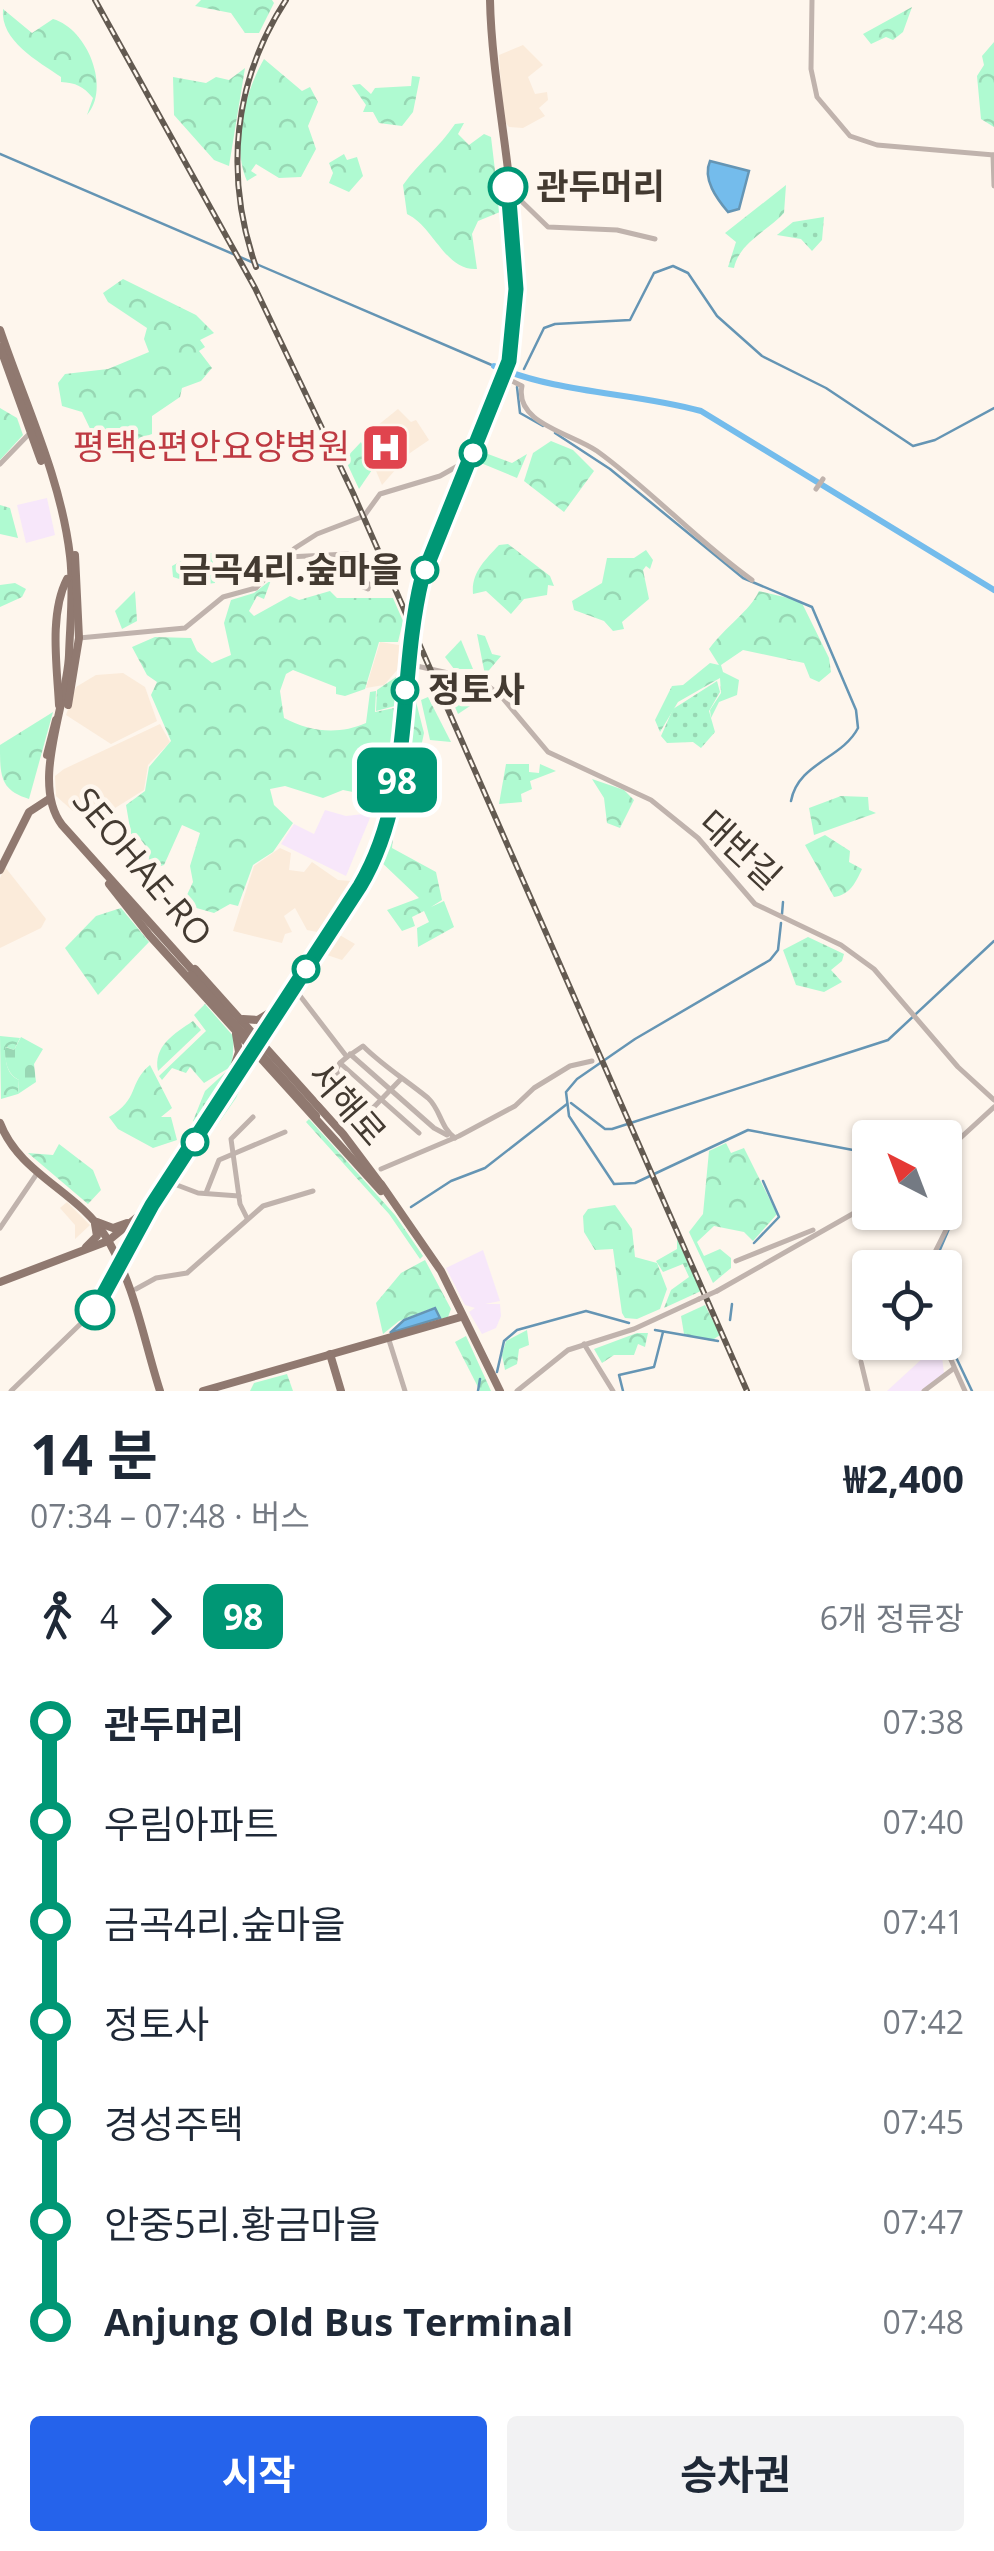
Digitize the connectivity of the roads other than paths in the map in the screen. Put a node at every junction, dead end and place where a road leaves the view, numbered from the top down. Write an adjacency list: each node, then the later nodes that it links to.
1 (487, 0): 4 (main road); 7 (main road)
2 (812, 0): 5 (street)
3 (500, 50): 4 (main road)
4 (494, 60): 7 (main road)
5 (994, 155): 6 (street)
6 (994, 186)
7 (507, 195): 8 (street); 11 (main road)
8 (655, 239)
9 (0, 330): 17 (main road, SEOHAE-RO)
10 (0, 348): 12 (main road, SEOHAE-RO)
11 (504, 371): 14 (main road); 20 (street); 23 (main road)
12 (30, 433): 13 (street); 19 (main road, SEOHAE-RO)
13 (0, 464)
14 (463, 464): 18 (street); 24 (main road)
15 (823, 479): 16 (street)
16 (816, 489)
17 (58, 493): 19 (main road); 28 (main road, SEOHAE-RO)
18 (287, 557): 21 (street); 22 (street)
19 (72, 579): 22 (main road); 27 (main road, SEOHAE-RO); 27 (main road)
20 (752, 580)
21 (366, 582)
22 (79, 638): 28 (main road)
23 (410, 642): 24 (main road); 25 (street)
24 (405, 664): 25 (street, 대반길); 26 (main road); 34 (main road)
25 (423, 666): 26 (street); 48 (street, 대반길)
26 (406, 684): 34 (main road)
27 (59, 704): 29 (main road, SEOHAE-RO)
28 (60, 723): 29 (main road, SEOHAE-RO)
29 (47, 800): 30 (main road, SEOHAE-RO); 31 (main road); 32 (main road, SEOHAE-RO)
30 (100, 866): 33 (main road, SEOHAE-RO); 36 (main road)
31 (0, 870)
32 (109, 884): 33 (main road, SEOHAE-RO); 38 (main road)
33 (192, 973): 63 (main road, 서해로, bridge)
34 (292, 987): 35 (main road); 37 (main road); 41 (street)
35 (274, 1009): 36 (main road); 39 (main road)
36 (237, 1016): 39 (main road)
37 (273, 1022): 39 (main road); 42 (main road)
38 (234, 1030): 40 (main road); 46 (main road)
39 (258, 1039): 40 (main road); 42 (main road)
40 (251, 1050): 45 (main road); 46 (main road)
41 (348, 1055): 44 (street); 47 (street); 49 (street)
42 (273, 1056): 63 (main road)
43 (592, 1061): 58 (street)
44 (340, 1063): 50 (street); 50 (street)
45 (268, 1068): 46 (main road); 63 (main road)
46 (232, 1079): 62 (main road); 71 (main road)
47 (400, 1080): 49 (street); 58 (street)
48 (983, 1090): 51 (street, 대반길); 52 (street)
49 (390, 1091): 50 (street); 58 (street)
50 (380, 1100): 56 (street)
51 (994, 1100): 52 (street)
52 (985, 1114): 57 (street)
53 (253, 1117): 59 (street)
54 (0, 1123): 61 (main road)
55 (285, 1132): 59 (street)
56 (419, 1133)
57 (962, 1136)
58 (454, 1138): 60 (street)
59 (234, 1151): 65 (street); 66 (street)
60 (381, 1169)
61 (38, 1172): 70 (main road); 72 (street)
62 (169, 1182): 65 (street); 67 (main road)
63 (380, 1186): 80 (main road); 96 (main road)
64 (313, 1191): 69 (street)
65 (206, 1193): 66 (street)
66 (239, 1196): 69 (street)
67 (152, 1205): 74 (main road); 76 (street)
68 (852, 1213): 73 (street)
69 (247, 1218): 79 (street)
70 (93, 1220): 71 (main road); 74 (main road); 75 (main road)
71 (126, 1224): 74 (main road)
72 (0, 1228)
73 (821, 1228): 77 (street); 82 (street, bridge)
74 (109, 1239): 75 (main road); 76 (main road)
75 (85, 1250): 76 (main road); 78 (main road)
76 (122, 1261): 79 (main road); 87 (street); 91 (main road)
77 (736, 1261)
78 (0, 1280)
79 (136, 1289): 91 (main road)
80 (462, 1319): 81 (main road); 96 (main road)
81 (389, 1339): 83 (main road); 95 (street)
82 (584, 1344): 97 (street); 98 (street)
83 (329, 1355): 88 (main road); 94 (main road)
84 (950, 1360): 86 (street)
85 (861, 1362): 99 (street)
86 (954, 1368): 100 (street); 101 (street)
87 (18, 1383): 89 (street); 90 (street)
88 (242, 1385): 92 (main road); 93 (main road)
89 (10, 1391)
90 (24, 1391)
91 (162, 1391)
92 (203, 1391)
93 (214, 1391)
94 (339, 1391)
95 (404, 1391)
96 (498, 1391)
97 (517, 1391)
98 (613, 1391)
99 (868, 1391)
100 (924, 1391)
101 (965, 1391)

